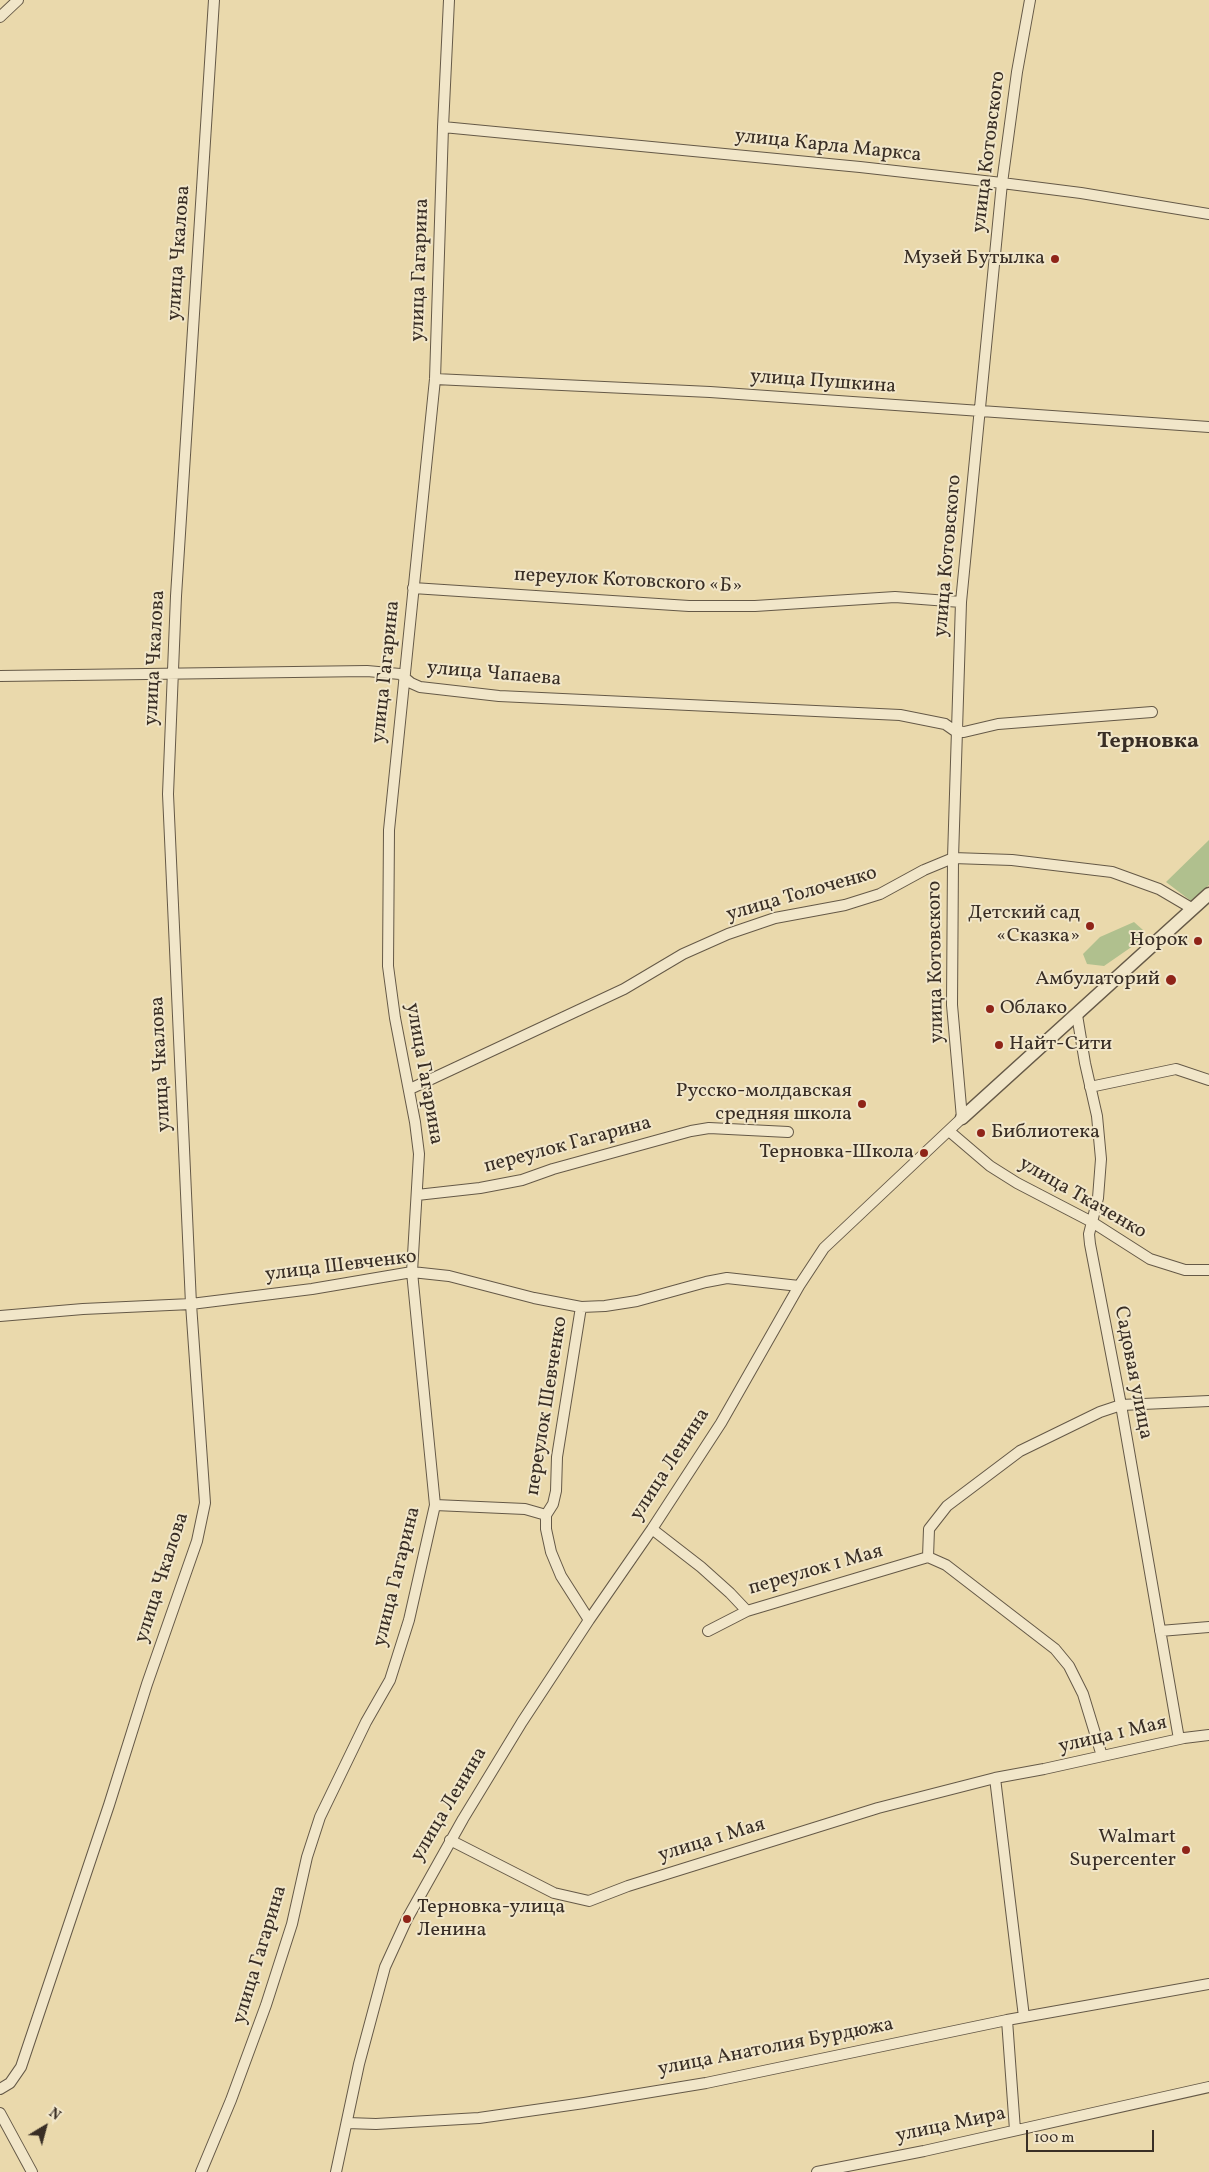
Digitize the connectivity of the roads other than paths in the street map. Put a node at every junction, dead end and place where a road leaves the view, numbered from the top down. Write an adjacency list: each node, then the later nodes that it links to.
1 (18, 0): 5 (street)
2 (214, 0): 14 (street, улица Чкалова)
3 (449, 0): 6 (street, улица Гагарина)
4 (1030, 0): 7 (street, улица Котовского)
5 (0, 18)
6 (443, 126): 7 (street, улица Карла Маркса); 9 (street, улица Гагарина)
7 (1002, 183): 8 (street, улица Карла Маркса); 10 (street, улица Котовского)
8 (1209, 214)
9 (435, 380): 10 (street, улица Пушкина); 12 (street, улица Гагарина)
10 (979, 411): 11 (street, улица Пушкина); 13 (street, улица Котовского)
11 (1209, 426)
12 (413, 588): 13 (street, переулок Котовского «Б»); 16 (street, улица Гагарина)
13 (961, 602): 18 (street, улица Котовского)
14 (173, 672): 15 (street, улица Чапаева); 16 (street, улица Чапаева); 34 (street, улица Чкалова)
15 (0, 676)
16 (405, 678): 18 (street, улица Чапаева); 25 (street, улица Гагарина)
17 (1152, 712): 18 (street)
18 (956, 731): 19 (street, улица Котовского)
19 (953, 858): 21 (street, улица Толоченко); 25 (street, улица Толоченко); 26 (street, улица Котовского)
20 (1209, 894): 21 (street, улица Ленина)
21 (1193, 909): 22 (street, улица Ленина)
22 (1077, 1014): 24 (street, Садовая улица); 26 (street, улица Ленина)
23 (1209, 1080): 24 (street)
24 (1090, 1087): 30 (street, Садовая улица)
25 (410, 1089): 29 (street, улица Гагарина)
26 (962, 1118): 27 (street, улица Ленина)
27 (949, 1131): 30 (street, улица Ткаченко); 33 (street, улица Ленина)
28 (788, 1132): 29 (street, переулок Гагарина)
29 (417, 1195): 32 (street, улица Гагарина)
30 (1092, 1222): 31 (street, улица Ткаченко); 38 (street, Садовая улица)
31 (1209, 1270)
32 (412, 1272): 34 (street, улица Шевченко); 35 (street, улица Шевченко); 39 (street, улица Гагарина)
33 (799, 1286): 35 (street, улица Шевченко); 41 (street, улица Ленина)
34 (191, 1304): 36 (street, улица Шевченко); 57 (street, улица Чкалова)
35 (581, 1306): 40 (street, переулок Шевченко)
36 (0, 1316)
37 (1209, 1402): 38 (street)
38 (1121, 1404): 42 (street); 47 (street, Садовая улица)
39 (435, 1506): 40 (street); 62 (street, улица Гагарина)
40 (546, 1515): 44 (street, переулок Шевченко)
41 (652, 1529): 43 (street, переулок 1 Мая); 44 (street, улица Ленина)
42 (928, 1557): 43 (street, переулок 1 Мая); 50 (street)
43 (747, 1611): 46 (street)
44 (588, 1620): 52 (street, улица Ленина)
45 (1209, 1627): 47 (street)
46 (708, 1631)
47 (1160, 1631): 49 (street, Садовая улица)
48 (1209, 1735): 49 (street, улица 1 Мая)
49 (1178, 1739): 50 (street, улица 1 Мая)
50 (1102, 1756): 51 (street, улица 1 Мая)
51 (995, 1778): 52 (street, улица 1 Мая); 54 (street)
52 (450, 1840): 59 (street, улица Ленина)
53 (1209, 1984): 54 (street, улица Анатолия Бурдюжа)
54 (1024, 2017): 55 (street, улица Анатолия Бурдюжа)
55 (1008, 2020): 59 (street, улица Анатолия Бурдюжа); 60 (street)
56 (1209, 2087): 60 (street, улица Мира)
57 (0, 2089)
58 (0, 2113): 61 (street)
59 (347, 2123): 63 (street, улица Ленина)
60 (1015, 2130): 64 (street, улица Мира)
61 (32, 2172)
62 (201, 2172)
63 (336, 2172)
64 (817, 2172)

